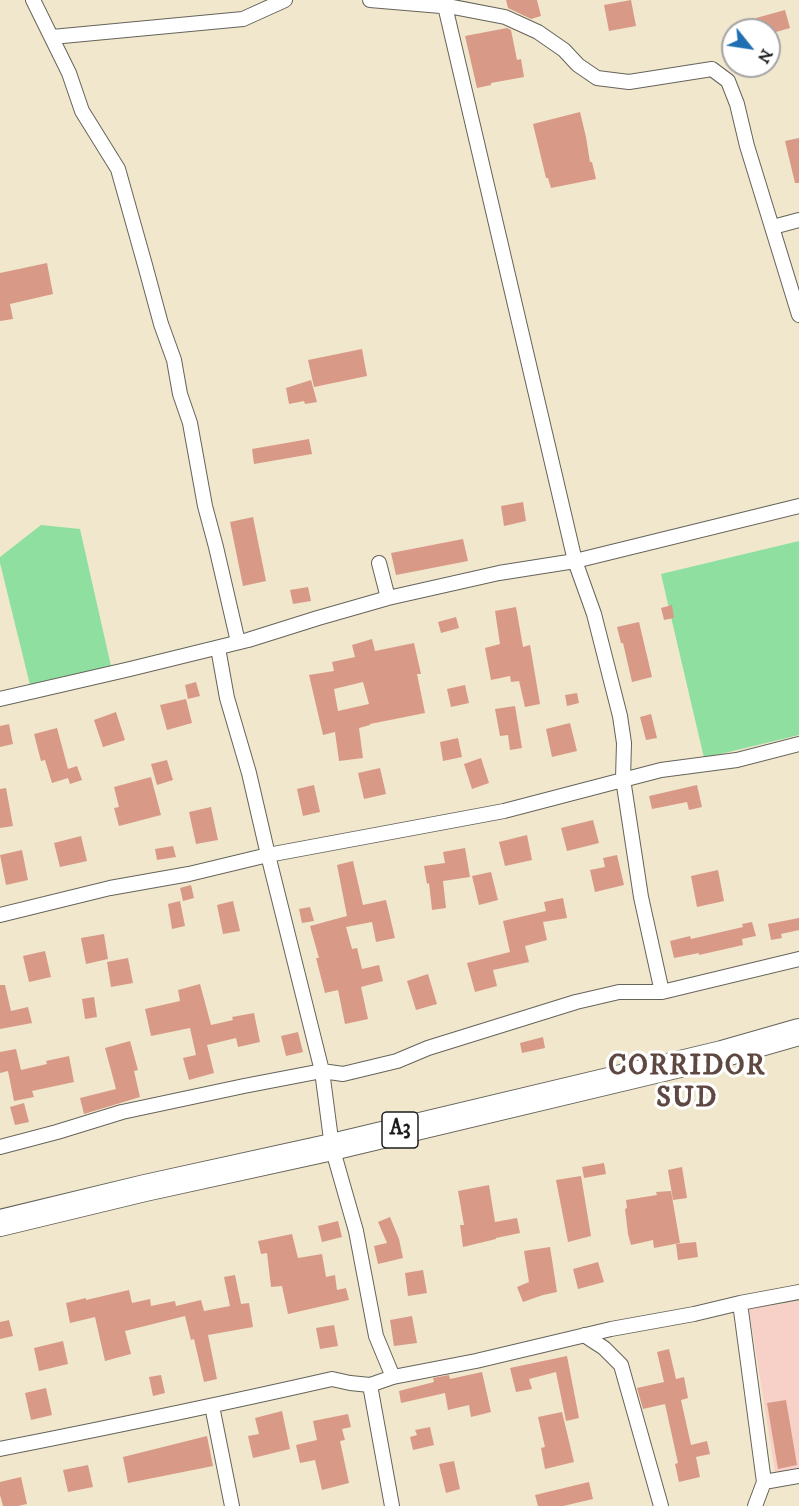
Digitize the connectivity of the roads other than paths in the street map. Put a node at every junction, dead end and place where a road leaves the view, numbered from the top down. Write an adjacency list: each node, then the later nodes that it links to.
1 (33, 0): 5 (street)
2 (285, 0): 5 (street)
3 (370, 0): 4 (street)
4 (445, 6): 7 (street); 10 (street)
5 (52, 37): 13 (street)
6 (799, 220): 7 (street)
7 (772, 227): 8 (street)
8 (799, 315)
9 (799, 506): 10 (street)
10 (575, 561): 12 (street); 17 (street)
11 (379, 563): 12 (street)
12 (388, 598): 13 (street)
13 (238, 642): 14 (street)
14 (218, 648): 15 (street); 18 (street)
15 (0, 699)
16 (799, 744): 17 (street)
17 (623, 779): 18 (street); 21 (street)
18 (268, 855): 19 (street); 23 (street)
19 (0, 915)
20 (799, 959): 21 (street)
21 (662, 992): 23 (street)
22 (799, 1032): 25 (highway, A3)
23 (322, 1071): 24 (street); 25 (street)
24 (0, 1146)
25 (332, 1147): 26 (highway, A3); 30 (street)
26 (0, 1223)
27 (799, 1292): 28 (street)
28 (740, 1303): 29 (street); 35 (street)
29 (584, 1335): 30 (street); 38 (street)
30 (393, 1377): 31 (street)
31 (370, 1385): 32 (street); 37 (street)
32 (212, 1406): 33 (street); 36 (street)
33 (0, 1449)
34 (799, 1476): 35 (street)
35 (764, 1482): 39 (street)
36 (232, 1506)
37 (392, 1506)
38 (661, 1506)
39 (755, 1506)

